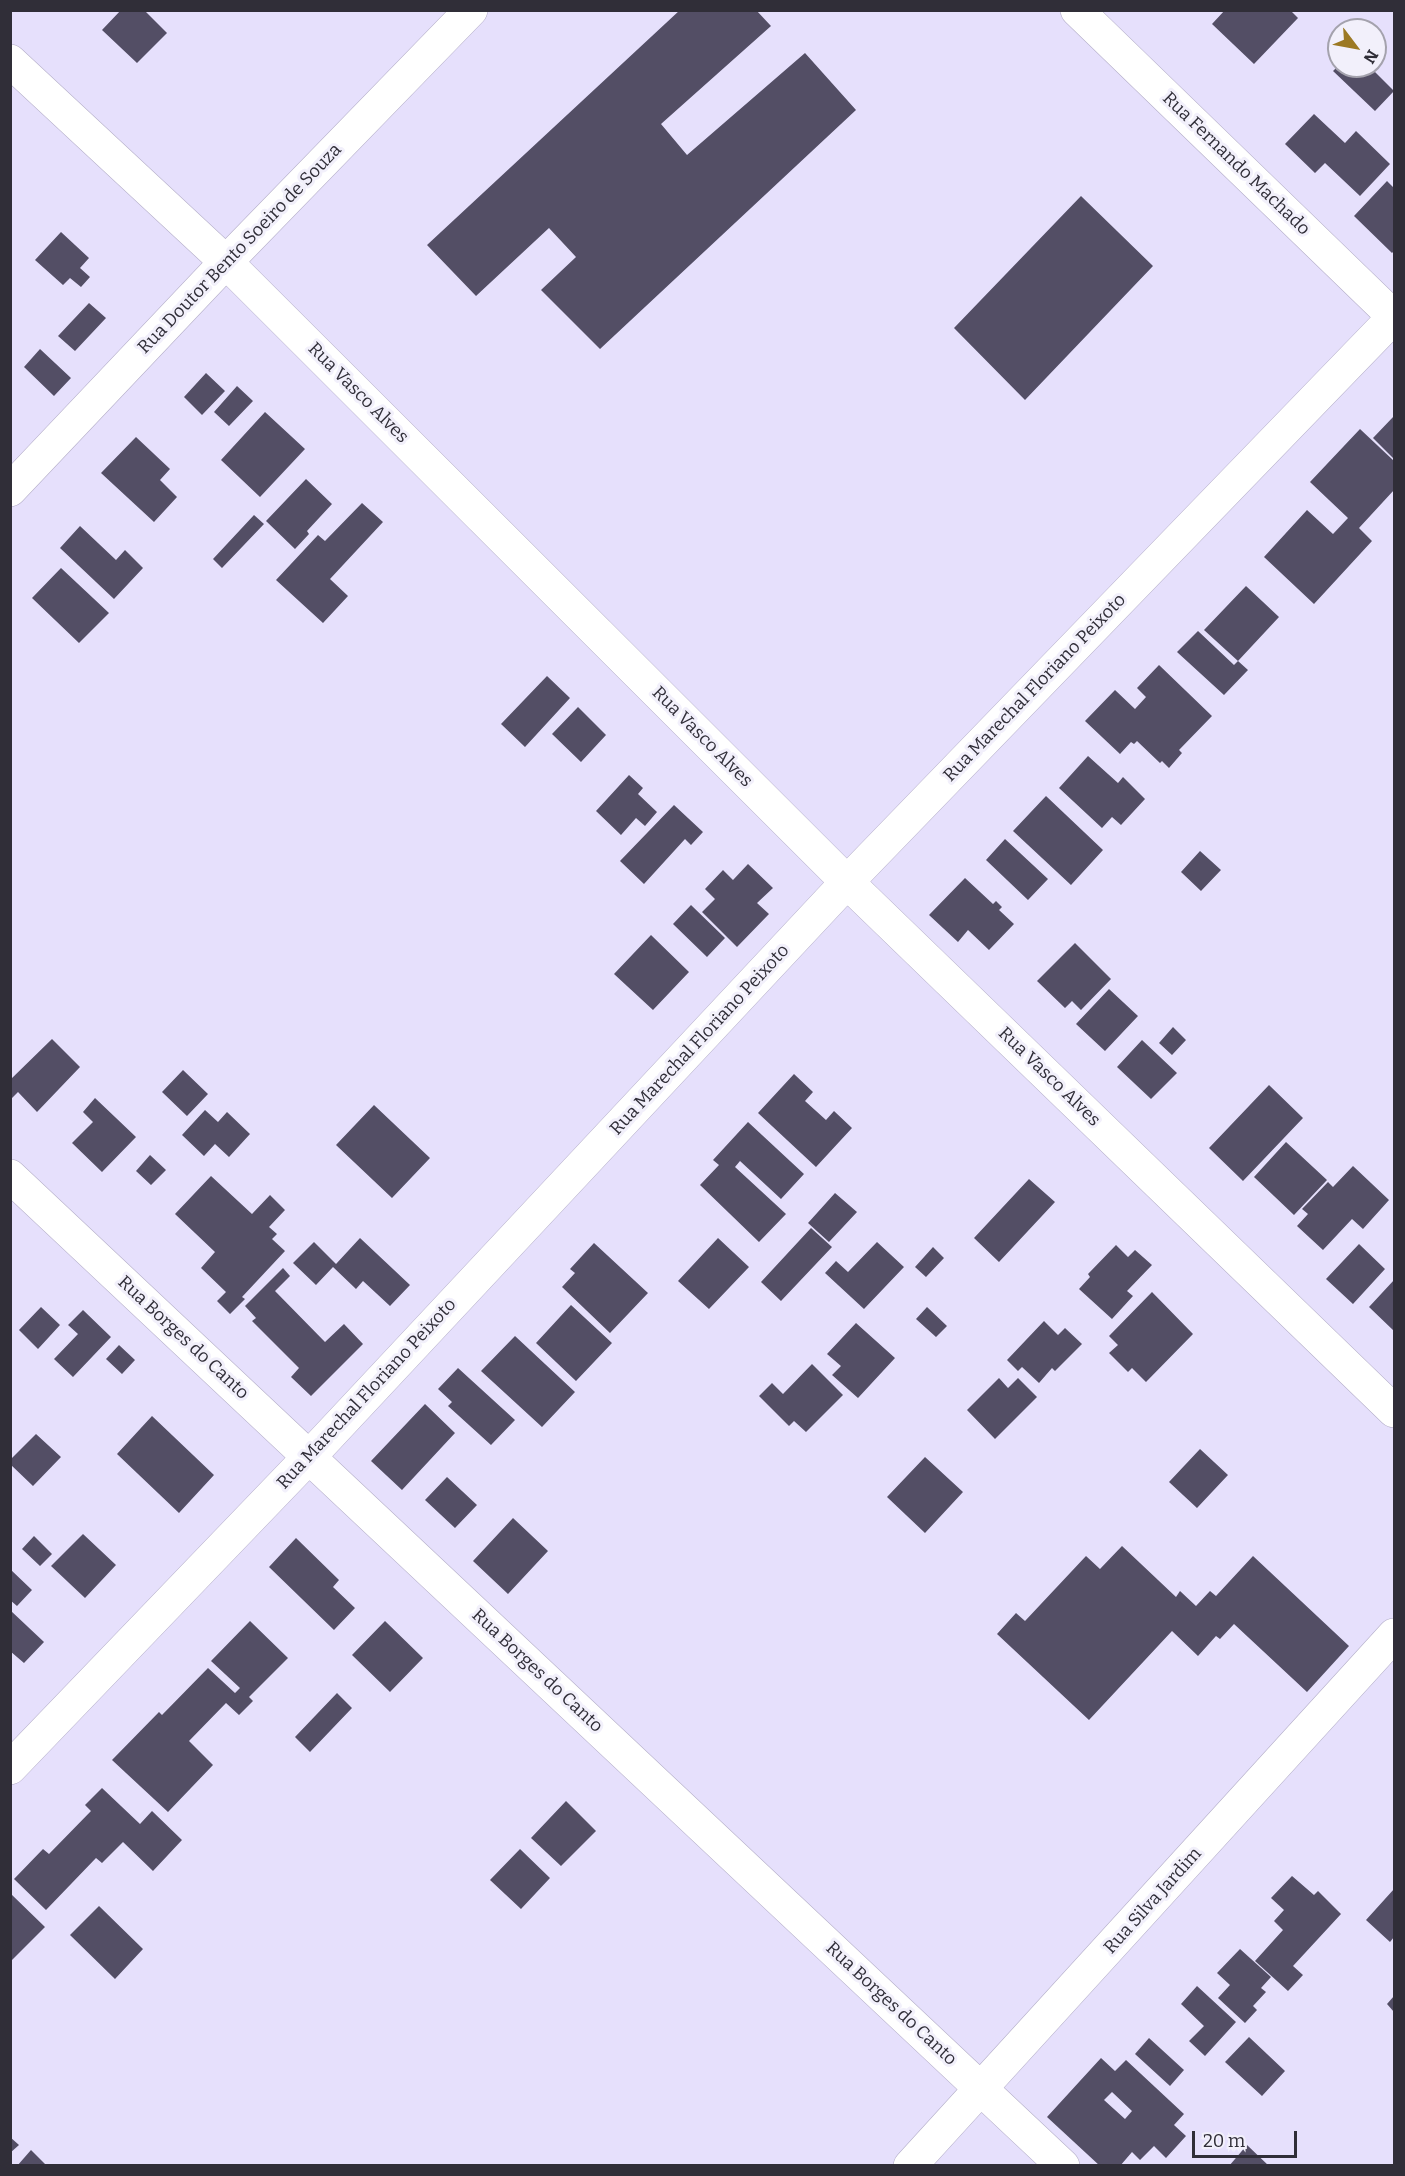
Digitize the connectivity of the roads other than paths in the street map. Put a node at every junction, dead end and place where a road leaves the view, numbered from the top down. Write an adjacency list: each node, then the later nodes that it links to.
1 (471, 10): 4 (street, Rua Doutor Bento Soeiro de Souza)
2 (1077, 10): 5 (street, Rua Fernando Machado)
3 (10, 61): 4 (street, Rua Vasco Alves)
4 (226, 262): 6 (street, Rua Doutor Bento Soeiro de Souza); 7 (street, Rua Vasco Alves)
5 (1394, 317): 7 (street, Rua Marechal Floriano Peixoto)
6 (10, 490)
7 (847, 882): 9 (street, Rua Vasco Alves); 10 (street, Rua Marechal Floriano Peixoto)
8 (10, 1176): 10 (street, Rua Borges do Canto)
9 (1395, 1412)
10 (309, 1457): 12 (street, Rua Marechal Floriano Peixoto); 13 (street, Rua Borges do Canto)
11 (1395, 1635): 13 (street, Rua Silva Jardim)
12 (10, 1768)
13 (981, 2089): 14 (street, Rua Silva Jardim); 15 (street, Rua Borges do Canto)
14 (909, 2166)
15 (1063, 2166)

